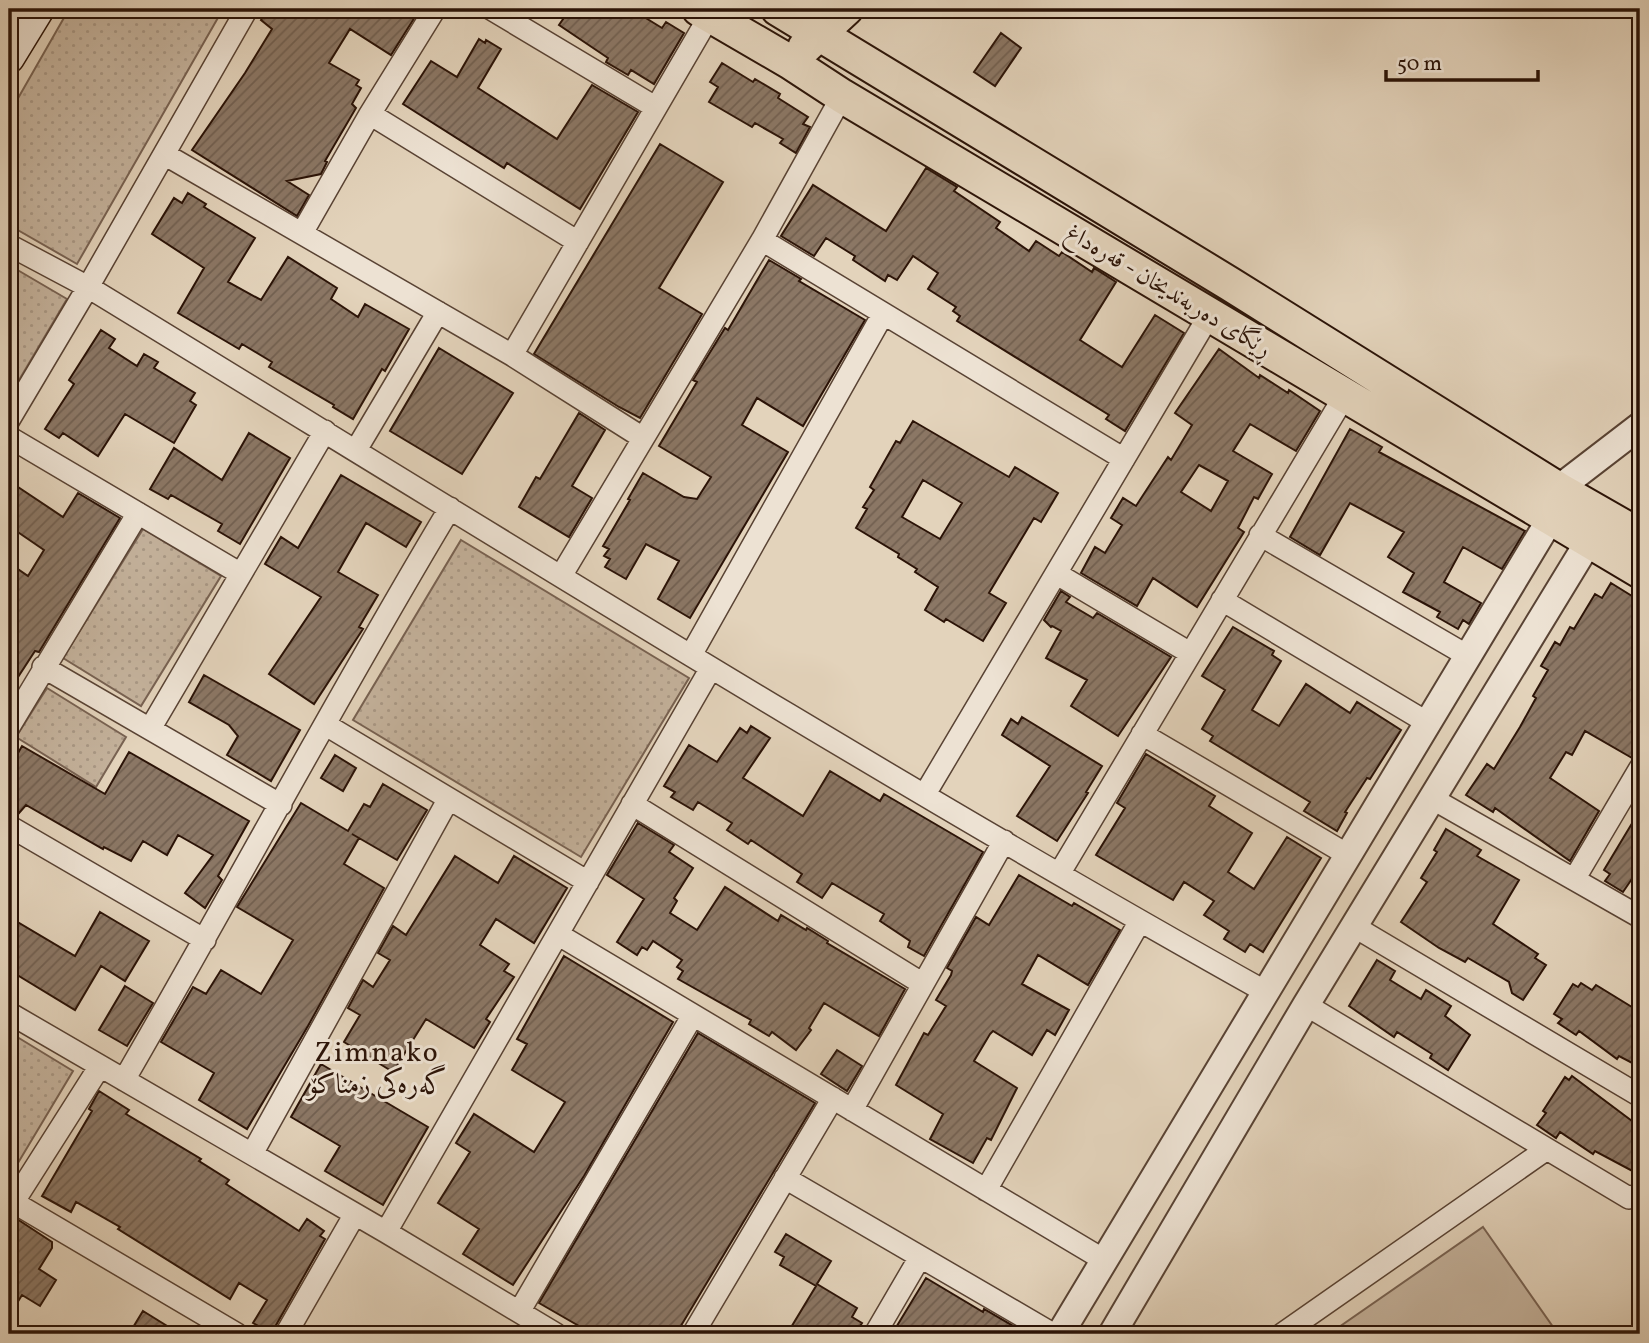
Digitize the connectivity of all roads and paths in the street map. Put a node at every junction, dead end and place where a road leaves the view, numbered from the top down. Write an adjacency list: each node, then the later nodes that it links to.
1 (39, 9): 10 (main road)
2 (247, 9): 15 (street)
3 (436, 9): 14 (street)
4 (491, 9): 13 (street)
5 (846, 9): 8 (main road)
6 (786, 10): 8 (main road); 9 (main road)
7 (704, 12): 9 (main road, ڕێگای دەربەندیخان - قەرەداغ); 13 (street)
8 (820, 32): 11 (main road); 33 (main road)
9 (754, 41): 11 (main road, ڕێگای دەربەندیخان - قەرەداغ)
10 (9, 58)
11 (790, 62): 12 (main road, ڕێگای دەربەندیخان - قەرەداغ)
12 (842, 96): 17 (street); 23 (main road, ڕێگای دەربەندیخان - قەرەداغ)
13 (655, 107): 18 (street)
14 (370, 114): 16 (street); 18 (street)
15 (164, 154): 16 (street); 20 (street)
16 (302, 233): 21 (street)
17 (762, 240): 22 (street); 30 (street)
18 (578, 242): 24 (street)
19 (9, 245): 20 (street)
20 (88, 287): 26 (street); 28 (street)
21 (438, 312): 24 (street); 31 (street)
22 (883, 314): 32 (street); 45 (street)
23 (1210, 314): 25 (main road, ڕێگای دەربەندیخان - قەرەداغ); 32 (street)
24 (512, 355): 30 (street)
25 (1345, 395): 33 (main road, ڕێگای دەربەندیخان - قەرەداغ); 36 (street)
26 (9, 419)
27 (1640, 426): 33 (street)
28 (325, 431): 31 (street); 40 (street)
29 (9, 437): 35 (street)
30 (643, 438): 42 (street)
31 (356, 450): 34 (street)
32 (1124, 459): 41 (street)
33 (1555, 503): 37 (main road); 38 (main road, ڕێگای دەربەندیخان - قەرەداغ); 46 (street)
34 (450, 508): 42 (street); 50 (street)
35 (138, 513): 40 (street); 47 (street)
36 (1261, 535): 43 (street); 46 (street)
37 (1640, 536)
38 (1589, 541): 39 (main road, ڕێگای دەربەندیخان - قەرەداغ); 56 (street)
39 (1640, 571)
40 (241, 574): 52 (street)
41 (1057, 574): 44 (street); 55 (street)
42 (561, 576): 45 (street)
43 (1222, 600): 44 (street); 49 (street)
44 (1190, 653): 53 (street)
45 (691, 655): 48 (street)
46 (1468, 656): 49 (street)
47 (43, 667): 51 (street); 52 (street)
48 (711, 667): 55 (street); 58 (street)
49 (1428, 723): 62 (street)
50 (326, 724): 57 (street); 59 (street)
51 (9, 727)
52 (150, 729): 59 (street)
53 (1142, 734): 62 (street); 63 (street)
54 (1640, 768): 64 (street)
55 (925, 794): 61 (street)
56 (1433, 799): 64 (street); 68 (street)
57 (448, 800): 65 (street); 84 (street)
58 (632, 804): 65 (street); 71 (street)
59 (281, 805): 70 (street)
60 (9, 826): 70 (street)
61 (1004, 841): 63 (street); 71 (street)
62 (1348, 855): 72 (street)
63 (1059, 874): 67 (street)
64 (1575, 878): 66 (street)
65 (588, 882): 69 (street)
66 (1640, 917)
67 (1140, 922): 72 (street); 86 (street)
68 (1355, 927): 73 (street); 78 (street)
69 (559, 935): 75 (street); 90 (street)
70 (205, 940): 77 (street)
71 (923, 984): 80 (street)
72 (1266, 992): 81 (street)
73 (1306, 1006): 82 (street); 83 (street)
74 (9, 1013): 76 (street)
75 (693, 1015): 79 (street); 93 (street)
76 (100, 1066): 77 (street); 88 (street)
77 (124, 1080): 84 (street)
78 (1640, 1096)
79 (833, 1098): 80 (street); 85 (street)
80 (852, 1110): 86 (street)
81 (1185, 1126): 82 (street); 92 (street)
82 (1222, 1147): 101 (street)
83 (1547, 1149): 87 (street); 102 (street)
84 (252, 1154): 89 (street)
85 (785, 1178): 91 (street); 97 (street)
86 (986, 1190): 92 (street)
87 (1640, 1194)
88 (11, 1205): 94 (street)
89 (355, 1214): 90 (street); 95 (street)
90 (386, 1232): 93 (street)
91 (920, 1256): 98 (street); 99 (street)
92 (1104, 1260): 100 (street)
93 (519, 1312): 96 (street)
94 (237, 1334)
95 (286, 1334)
96 (556, 1334)
97 (693, 1334)
98 (875, 1334)
99 (1053, 1334)
100 (1060, 1334)
101 (1112, 1334)
102 (1282, 1334)

